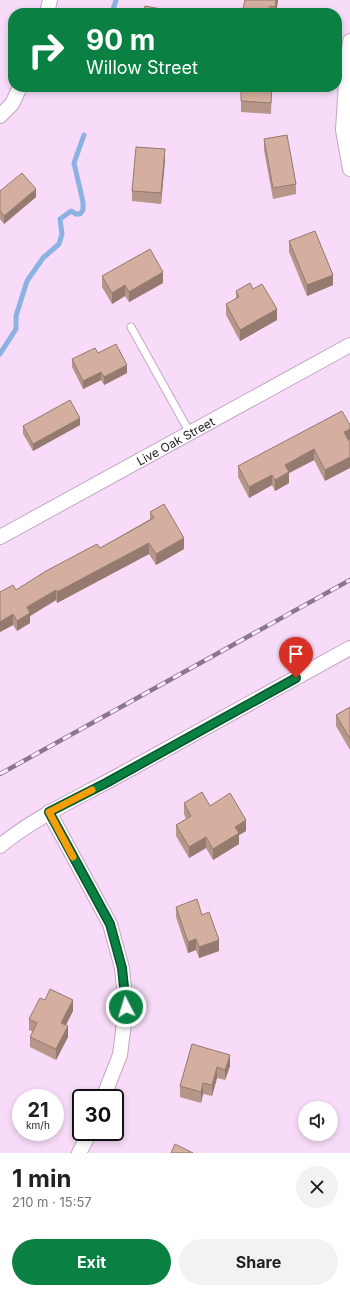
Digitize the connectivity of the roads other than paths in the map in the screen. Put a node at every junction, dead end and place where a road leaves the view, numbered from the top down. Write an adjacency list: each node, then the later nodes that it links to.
1 (350, 41): 4 (street)
2 (18, 92): 3 (street)
3 (0, 116)
4 (350, 169)
5 (131, 327): 7 (lane)
6 (350, 345): 7 (street, Live Oak Street)
7 (190, 433): 8 (street, Live Oak Street)
8 (0, 537)
9 (350, 648): 10 (street)
10 (49, 812): 11 (street); 12 (street)
11 (0, 846)
12 (107, 1089)
13 (85, 1141): 14 (street)
14 (79, 1153)

